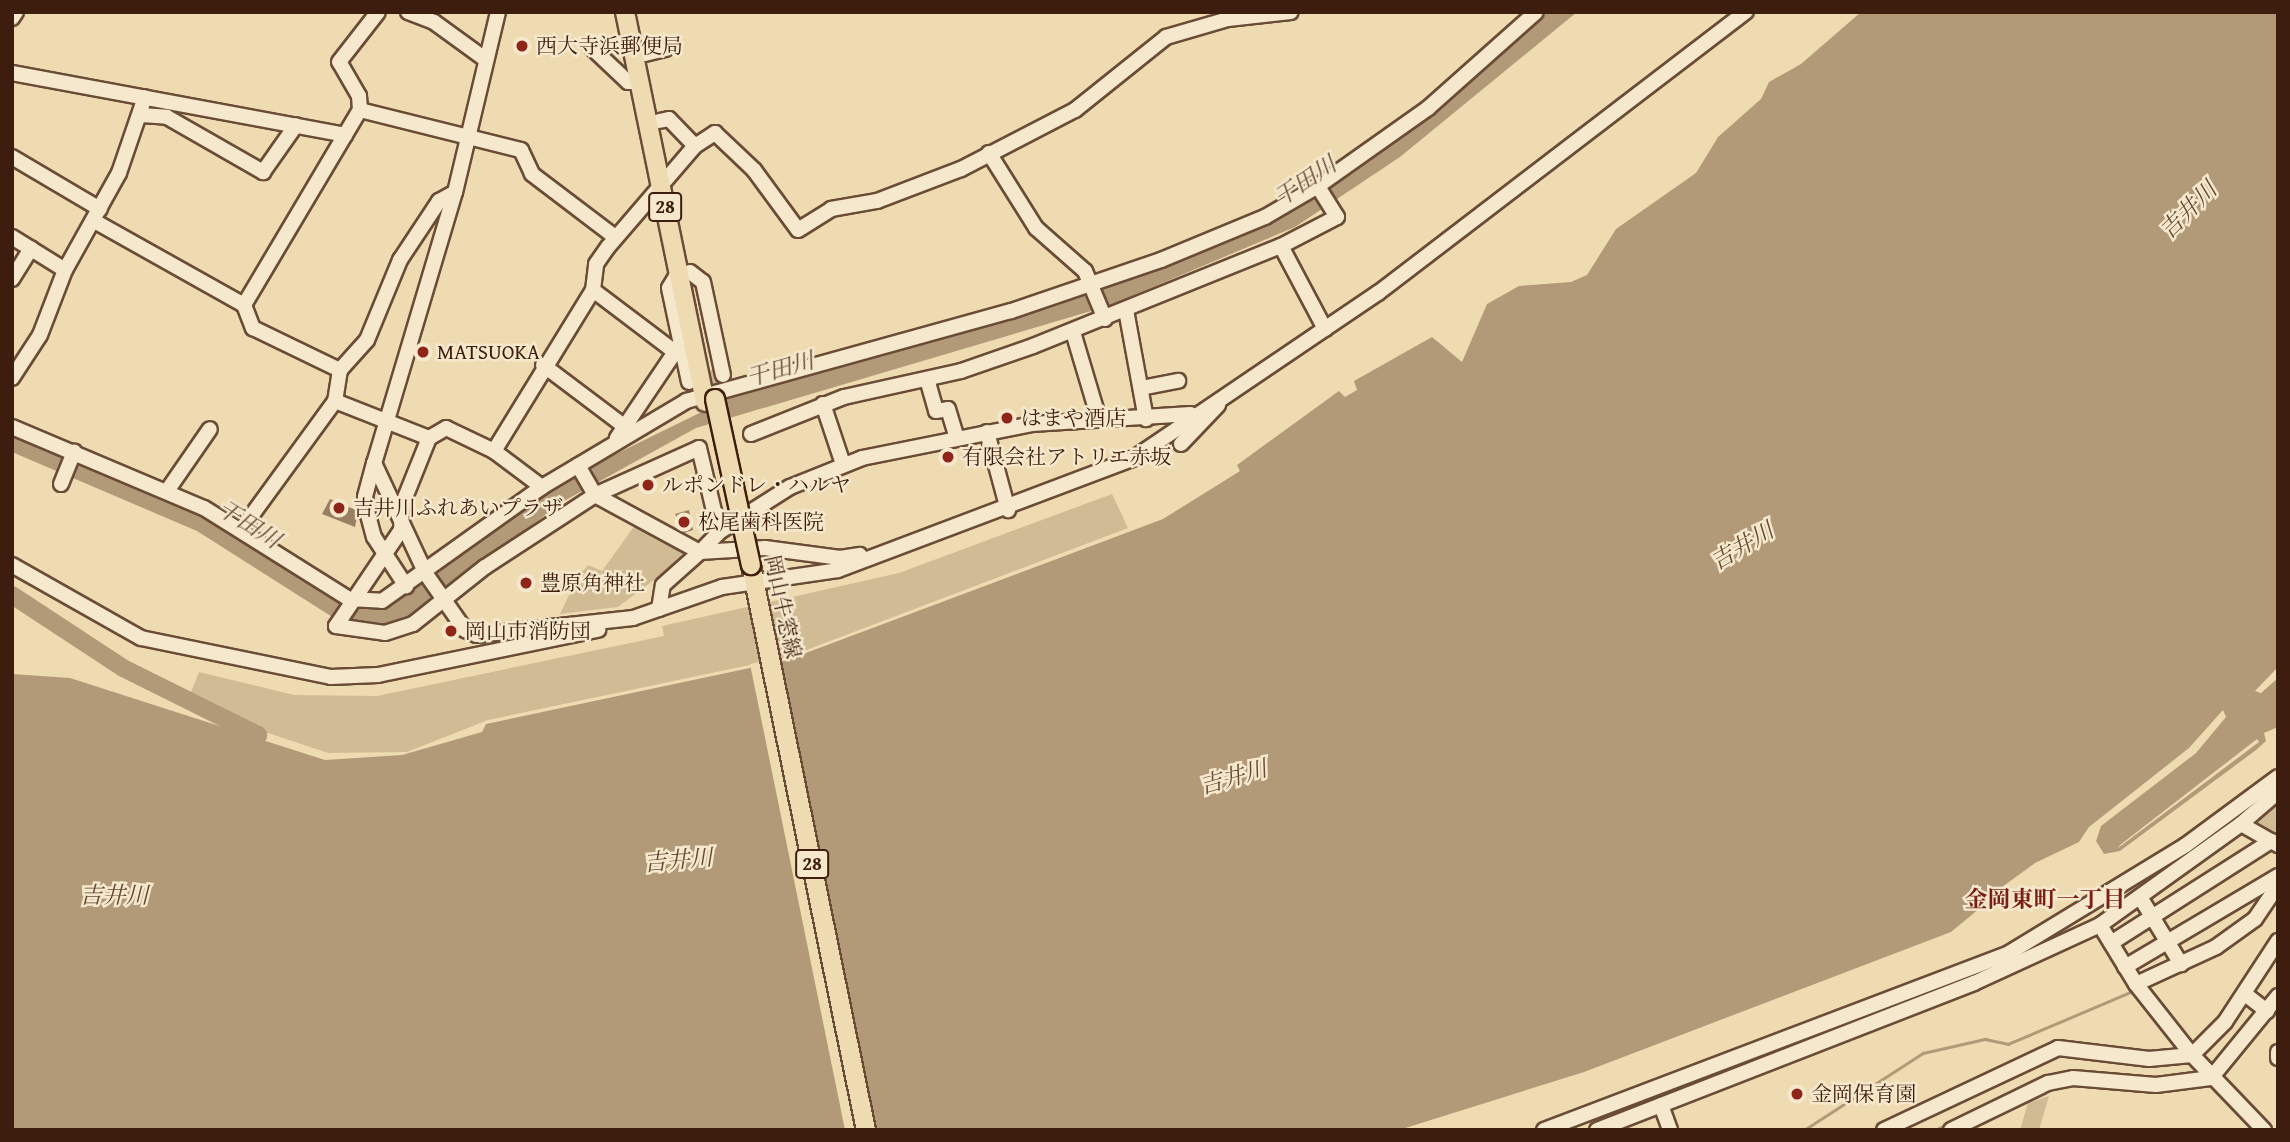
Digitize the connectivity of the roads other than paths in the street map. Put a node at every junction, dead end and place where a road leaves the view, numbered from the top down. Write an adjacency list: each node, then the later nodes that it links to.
1 (16, 12): 10 (street)
2 (378, 12): 18 (street)
3 (408, 12): 14 (street)
4 (625, 12): 16 (main road, 岡山牛窓線 / 28)
5 (636, 12): 13 (main road, 岡山牛窓線 / 28)
6 (1291, 12): 25 (street)
7 (1536, 12): 28 (street)
8 (1746, 12): 43 (street)
9 (496, 13): 14 (street)
10 (12, 18)
11 (593, 49): 16 (street)
12 (665, 49): 13 (street)
13 (645, 54): 20 (main road, 岡山牛窓線 / 28)
14 (485, 59): 22 (street)
15 (12, 73): 17 (street)
16 (639, 82): 27 (main road, 岡山牛窓線 / 28)
17 (145, 97): 19 (street); 21 (street)
18 (360, 110): 22 (street); 23 (street)
19 (141, 115): 21 (street); 30 (street)
20 (659, 121): 24 (street); 27 (main road, 岡山牛窓線 / 28)
21 (296, 125): 23 (street)
22 (467, 134): 29 (street); 32 (street)
23 (345, 135): 40 (street)
24 (695, 146): 25 (street); 27 (street)
25 (989, 153): 38 (street)
26 (12, 157): 30 (street)
27 (665, 181): 32 (street); 36 (main road, 岡山牛窓線 / 28)
28 (1319, 187): 33 (street); 38 (street)
29 (455, 192): 47 (street); 61 (street)
30 (98, 216): 35 (street); 40 (street)
31 (12, 237): 34 (street)
32 (615, 237): 39 (street)
33 (1281, 246): 41 (street); 43 (street)
34 (31, 249): 35 (street); 37 (street)
35 (65, 270): 49 (street)
36 (684, 272): 45 (street); 48 (street); 55 (main road, 岡山牛窓線 / 28)
37 (12, 279)
38 (1093, 286): 42 (street); 55 (street)
39 (593, 290): 45 (street); 46 (street)
40 (244, 305): 47 (street)
41 (1126, 310): 42 (street); 53 (street)
42 (1104, 317): 44 (street)
43 (1325, 329): 54 (street)
44 (1073, 332): 50 (street); 59 (street)
45 (678, 350): 52 (street); 62 (street)
46 (543, 365): 62 (street); 71 (street)
47 (340, 370): 56 (street)
48 (723, 375)
49 (12, 378)
50 (927, 379): 57 (street); 68 (street)
51 (1178, 381): 53 (street)
52 (689, 382)
53 (1141, 388): 60 (street)
54 (1229, 394): 58 (street); 70 (street)
55 (709, 397): 69 (street); 89 (main road, 岡山牛窓線 / 28, bridge)
56 (335, 401): 61 (street); 81 (street)
57 (823, 404): 66 (street); 74 (street)
58 (1196, 413): 60 (street); 80 (street)
59 (1100, 419): 60 (street); 65 (street)
60 (1146, 419)
61 (386, 423): 67 (street); 73 (street)
62 (625, 426): 69 (street)
63 (12, 427): 72 (street)
64 (210, 429): 78 (street)
65 (987, 432): 68 (street); 80 (street)
66 (751, 434)
67 (429, 438): 71 (street); 82 (street)
68 (957, 438): 74 (street)
69 (614, 443): 75 (street)
70 (1181, 443)
71 (494, 451): 77 (street)
72 (73, 454): 76 (street); 78 (street)
73 (374, 463): 82 (street); 84 (street)
74 (843, 464): 83 (street)
75 (579, 466): 77 (street); 79 (street)
76 (62, 482)
77 (542, 486): 88 (street)
78 (167, 491): 81 (street)
79 (594, 493): 83 (street); 86 (street); 91 (street)
80 (1008, 510): 85 (street)
81 (242, 530): 92 (street)
82 (401, 530): 84 (street); 88 (street)
83 (719, 532): 86 (street)
84 (382, 550): 90 (street); 92 (street)
85 (881, 551): 86 (street); 89 (street)
86 (700, 552): 93 (street)
87 (12, 565): 94 (street)
88 (427, 576): 90 (street); 91 (street)
89 (748, 582): 93 (street); 122 (main road, 岡山牛窓線 / 28); 123 (main road, 岡山牛窓線 / 28)
90 (407, 586): 92 (street)
91 (442, 596): 92 (street); 94 (street)
92 (349, 601)
93 (659, 609): 94 (street)
94 (633, 618)
95 (2278, 777): 103 (street)
96 (2278, 792): 97 (street)
97 (2241, 824): 98 (street); 99 (street)
98 (2275, 843): 104 (street)
99 (2200, 854): 102 (street); 103 (street)
100 (2278, 876): 106 (street)
101 (2278, 885): 110 (street)
102 (2140, 897): 104 (street); 105 (street)
103 (2099, 905): 109 (street); 124 (street)
104 (2152, 917): 106 (street); 108 (street)
105 (2100, 925): 108 (street); 109 (street)
106 (2167, 941): 110 (street); 111 (street)
107 (2278, 941): 113 (street)
108 (2111, 943): 111 (street)
109 (2020, 964): 120 (street)
110 (2182, 964): 112 (street)
111 (2125, 967): 112 (street)
112 (2136, 984): 117 (street)
113 (2245, 994): 115 (street); 117 (street)
114 (2278, 996): 115 (street)
115 (2264, 1008): 119 (street)
116 (2278, 1052): 118 (street)
117 (2192, 1055): 119 (street); 127 (street)
118 (2278, 1058)
119 (2211, 1078): 121 (street); 128 (street)
120 (1661, 1105): 125 (street); 126 (street)
121 (1958, 1129)
122 (855, 1130)
123 (866, 1130)
124 (1544, 1130)
125 (1597, 1130)
126 (1670, 1130)
127 (1884, 1130)
128 (2264, 1130)

